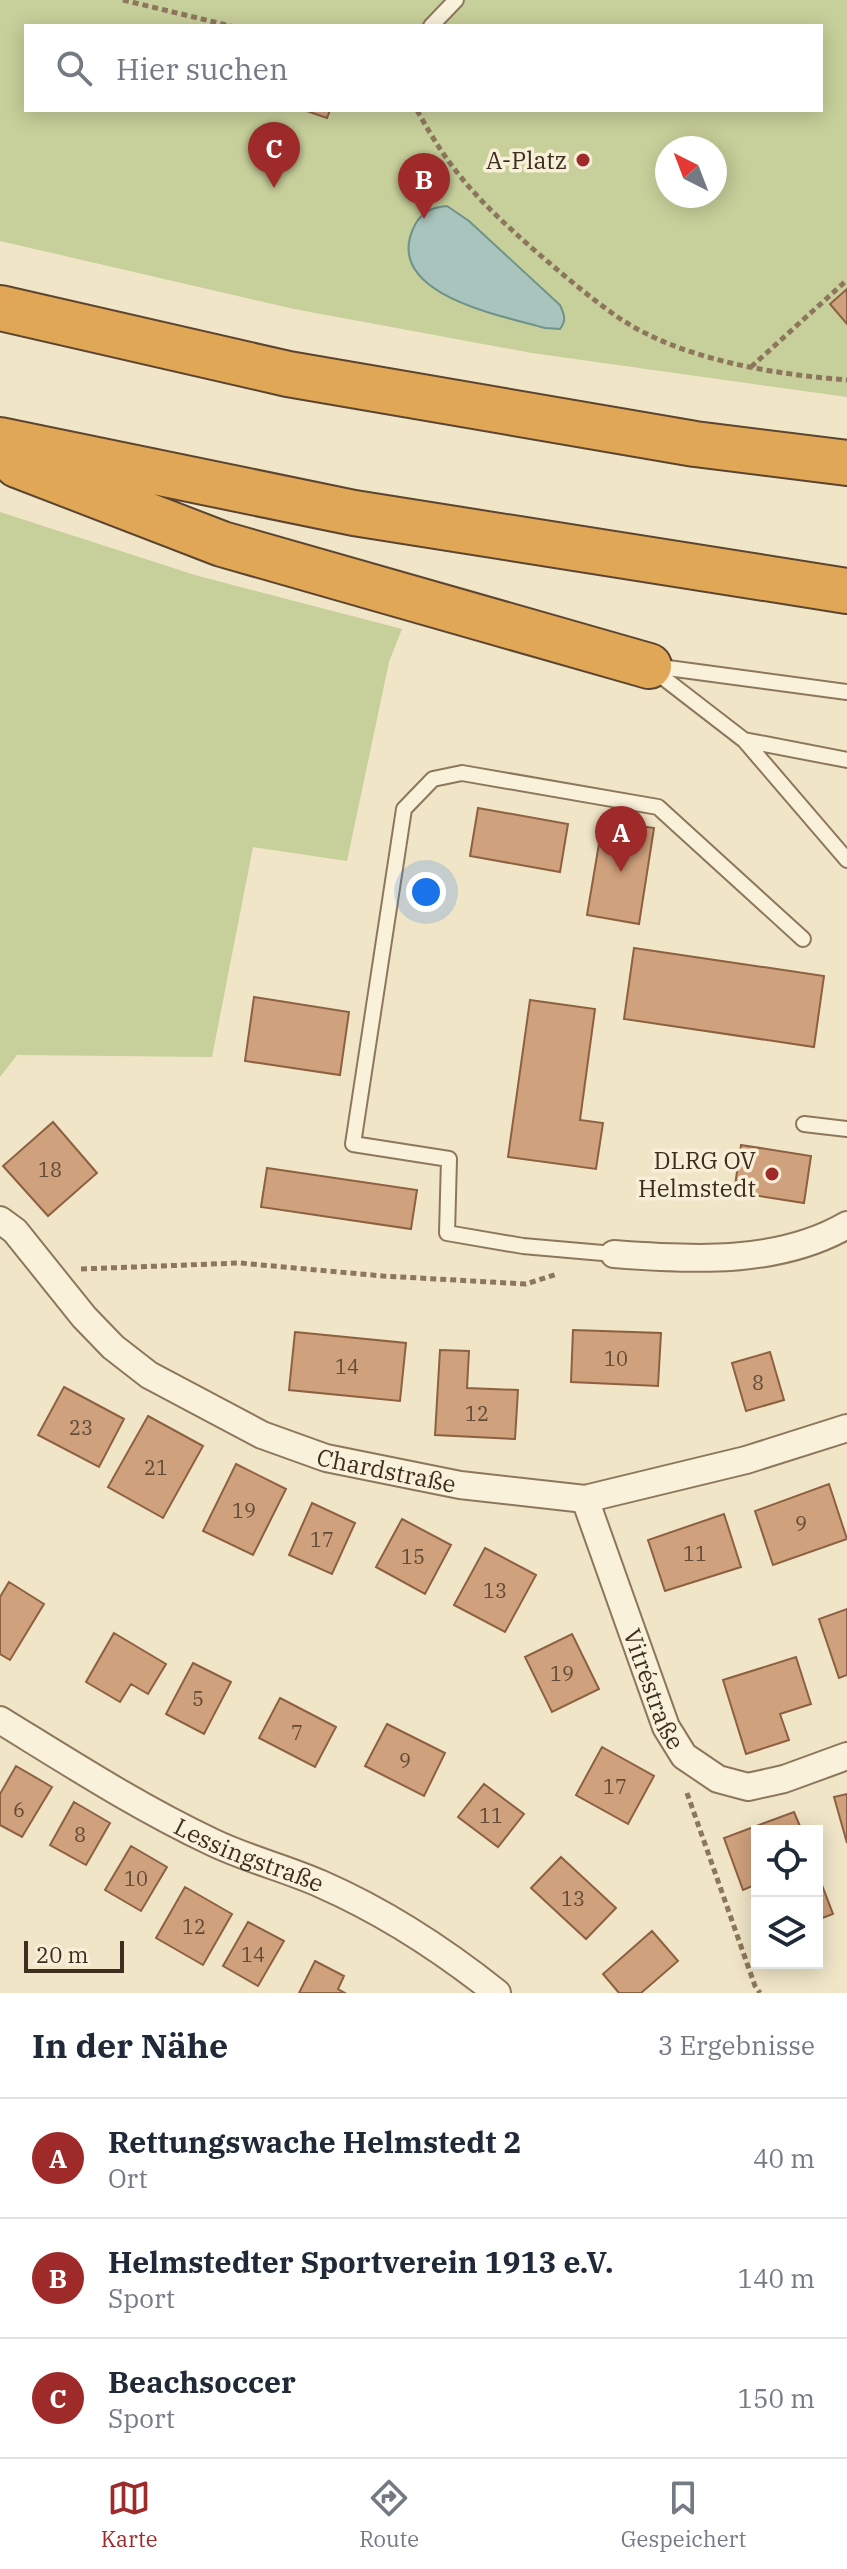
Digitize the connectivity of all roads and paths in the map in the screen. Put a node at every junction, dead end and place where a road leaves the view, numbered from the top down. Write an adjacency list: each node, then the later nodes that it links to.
1 (123, 0): 3 (path)
2 (456, 0): 4 (lane)
3 (223, 24)
4 (433, 24)
5 (418, 112): 8 (path)
6 (847, 280): 8 (path)
7 (0, 308): 12 (highway)
8 (751, 367): 9 (path)
9 (847, 380)
10 (0, 440): 13 (highway)
11 (0, 458): 14 (highway)
12 (847, 463)
13 (847, 591)
14 (649, 666): 15 (lane); 16 (lane)
15 (847, 692)
16 (744, 740): 17 (lane); 18 (lane)
17 (847, 760)
18 (847, 860)
19 (803, 939): 24 (lane)
20 (804, 1124): 21 (lane)
21 (847, 1129)
22 (0, 1220): 25 (street, Chardstraße)
23 (847, 1225): 24 (street)
24 (614, 1254): 25 (path)
25 (48, 1271): 27 (street, Chardstraße)
26 (847, 1428): 27 (street, Chardstraße)
27 (585, 1499): 29 (street, Vitréstraße)
28 (0, 1720): 31 (street, Lessingstraße)
29 (684, 1756): 30 (street, Vitréstraße); 32 (path)
30 (847, 1756)
31 (497, 1993)
32 (760, 1993)

